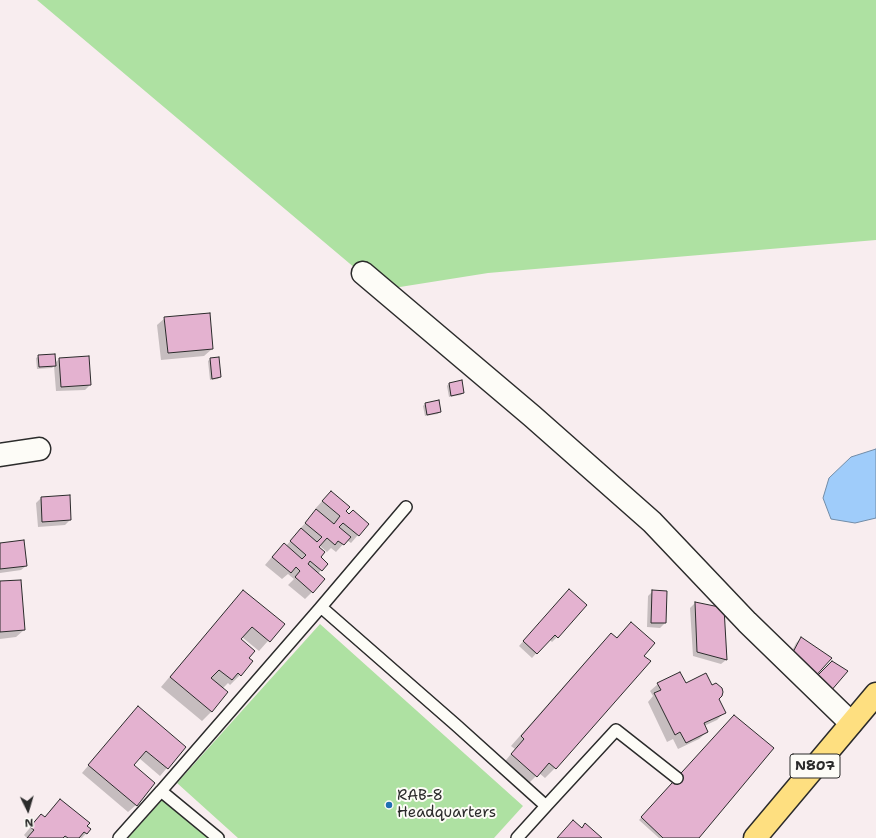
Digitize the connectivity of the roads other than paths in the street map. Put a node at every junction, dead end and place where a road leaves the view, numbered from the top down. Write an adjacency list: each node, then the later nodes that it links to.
1 (363, 273): 7 (street)
2 (39, 449): 3 (street)
3 (0, 455)
4 (406, 507): 5 (lane)
5 (321, 607): 9 (lane); 10 (lane)
6 (876, 694): 7 (highway, N807)
7 (851, 723): 14 (highway, N807)
8 (677, 778): 10 (lane)
9 (161, 791): 11 (lane); 12 (lane)
10 (546, 806): 13 (lane)
11 (119, 838)
12 (218, 838)
13 (517, 838)
14 (755, 838)

